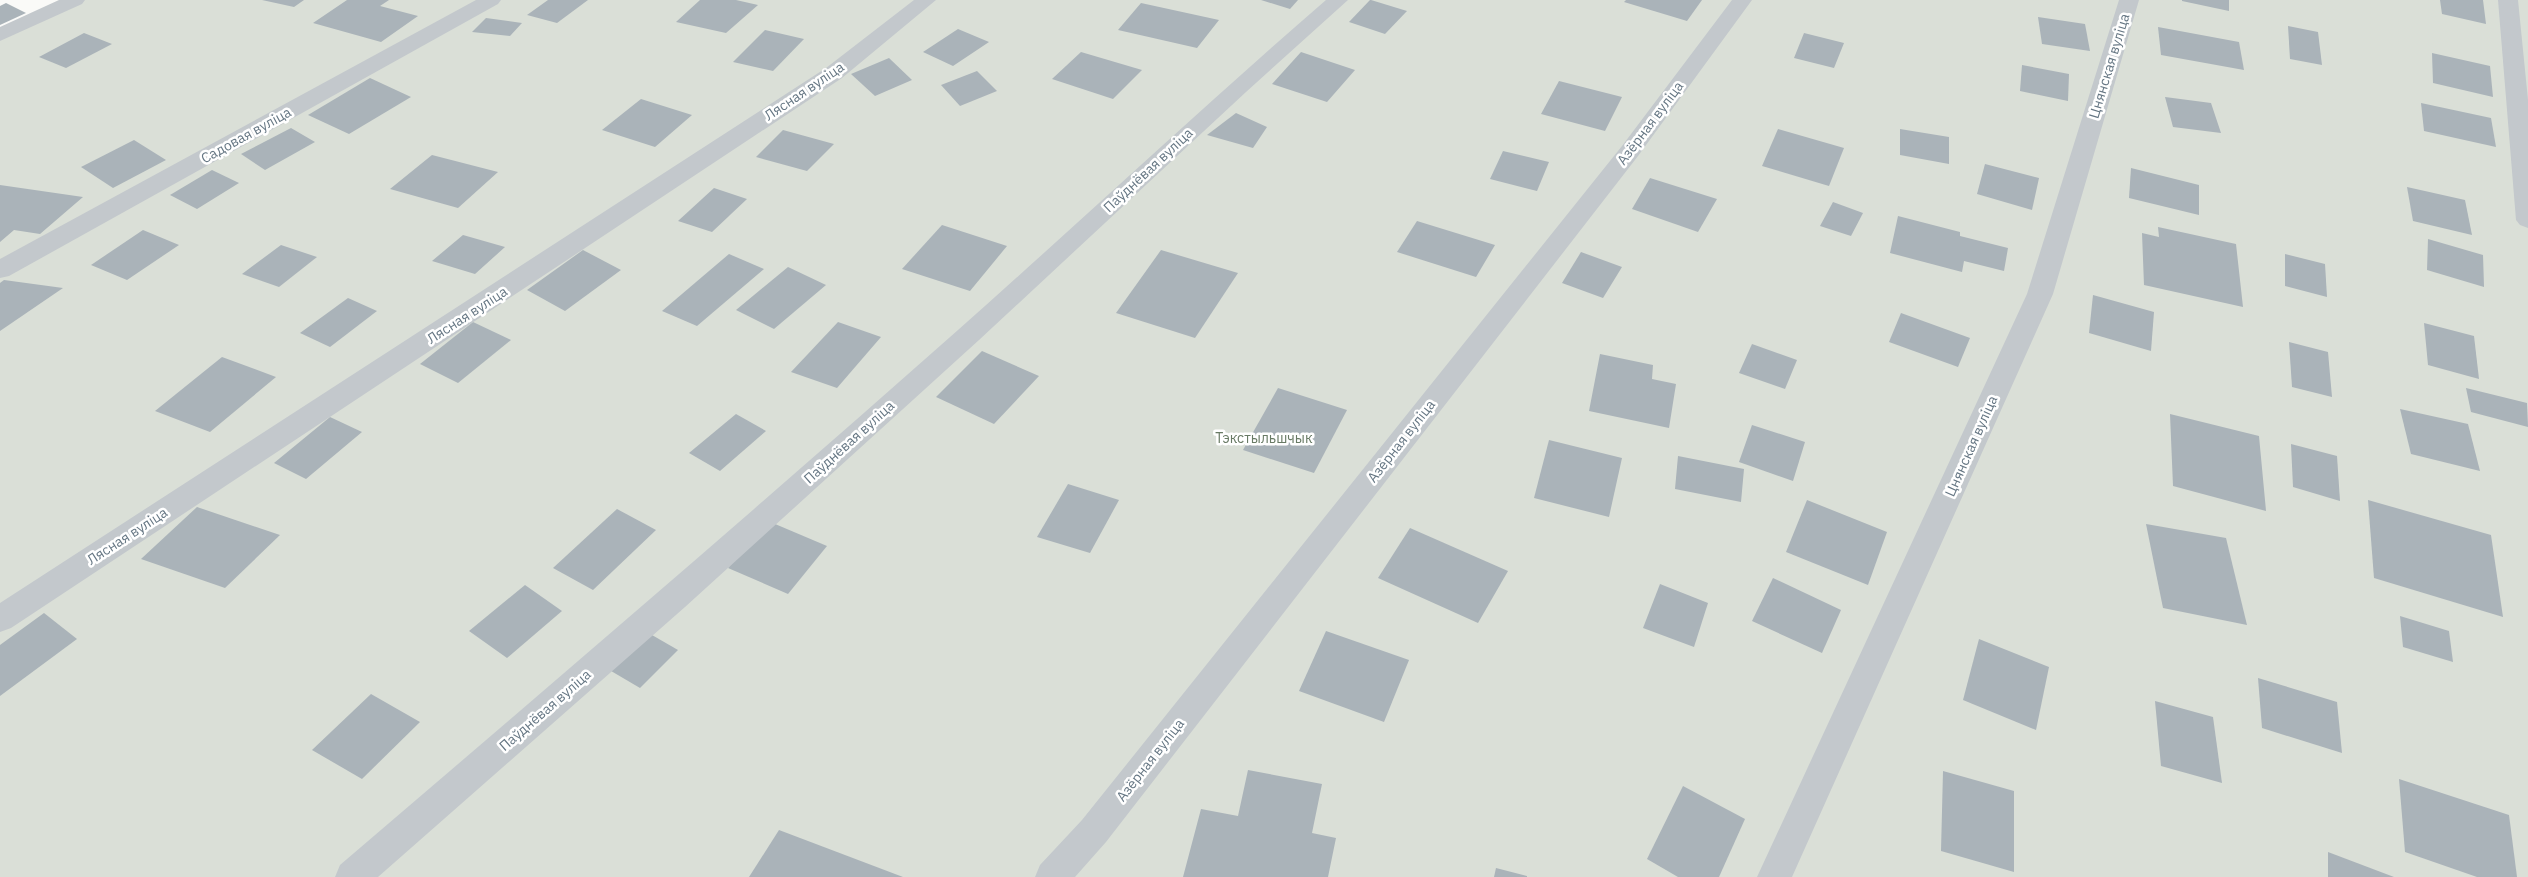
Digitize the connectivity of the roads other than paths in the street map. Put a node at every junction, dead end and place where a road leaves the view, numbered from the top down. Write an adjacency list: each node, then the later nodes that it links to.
1 (74, 0): 8 (street)
2 (491, 0): 10 (street, Садовая вуліца)
3 (926, 0): 11 (street, Лясная вуліца)
4 (1338, 0): 12 (street, Паўднёвая вуліца)
5 (1742, 0): 13 (street, Азёрная вуліца)
6 (2129, 0): 14 (street, Цнянская вуліца)
7 (2508, 0): 9 (street)
8 (0, 35)
9 (2528, 220)
10 (0, 270)
11 (0, 618)
12 (352, 877)
13 (1052, 877)
14 (1774, 877)

